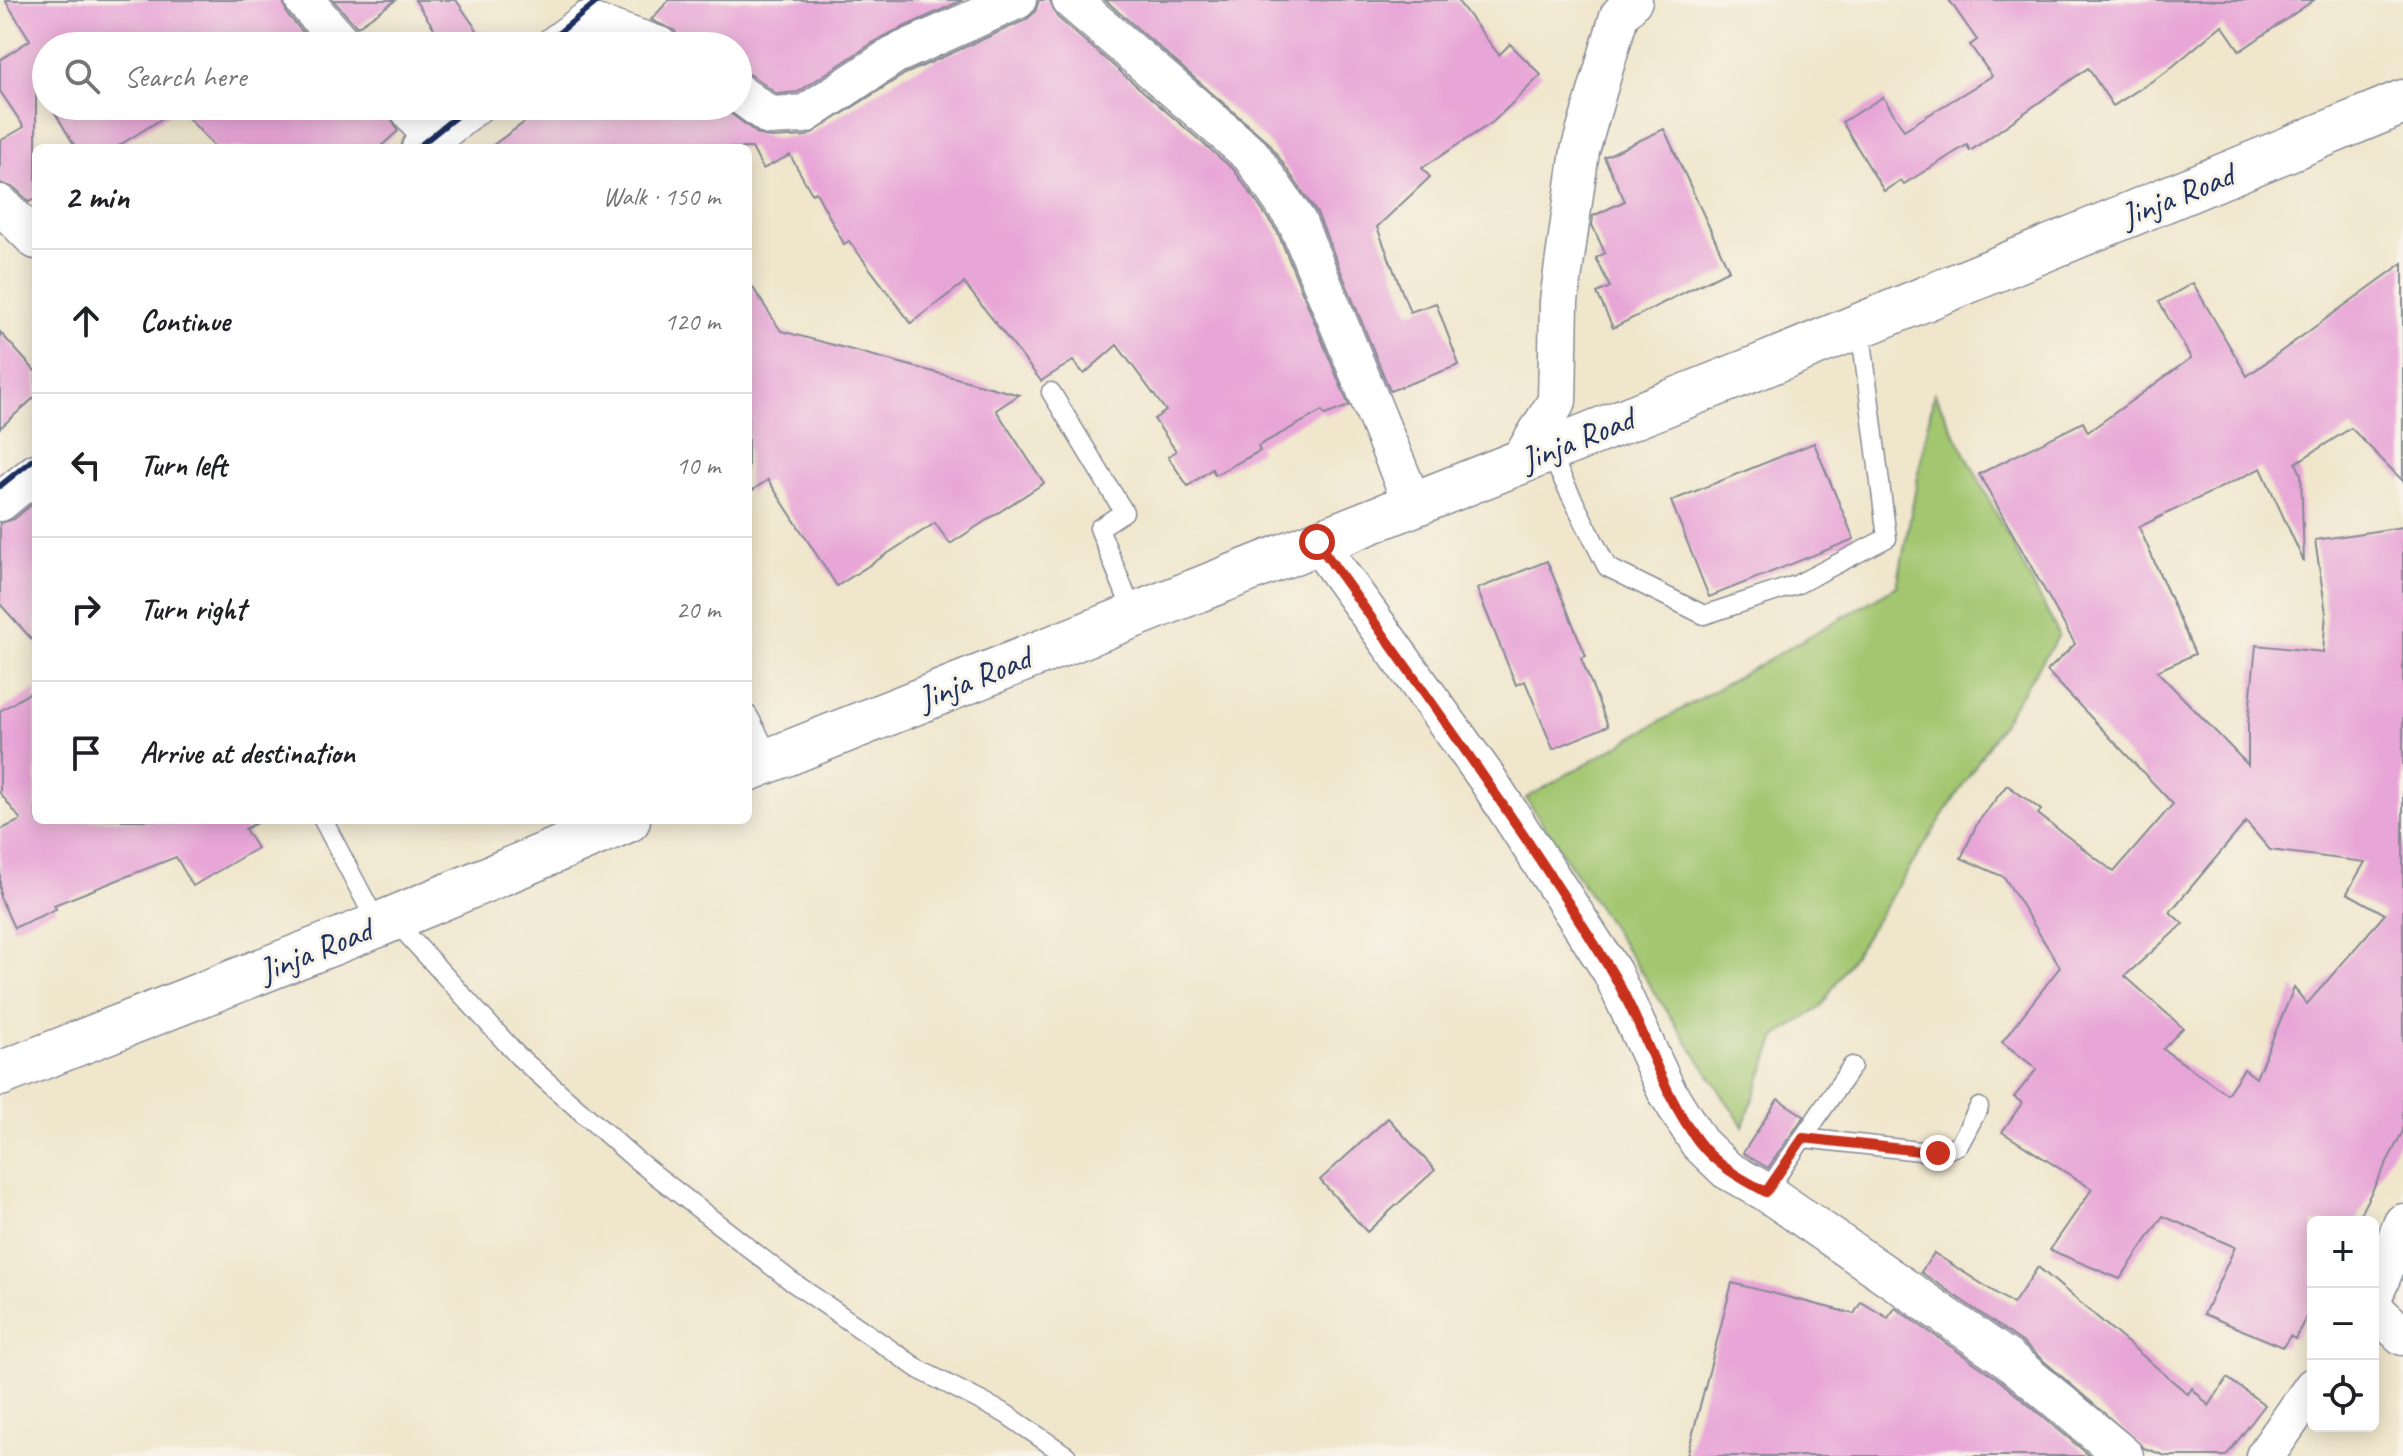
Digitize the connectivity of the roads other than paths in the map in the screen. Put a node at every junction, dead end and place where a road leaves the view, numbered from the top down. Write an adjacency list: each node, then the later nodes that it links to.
1 (304, 0): 6 (street)
2 (1017, 0): 9 (street)
3 (1071, 0): 21 (street)
4 (1633, 0): 18 (street)
5 (598, 11): 7 (street); 8 (street)
6 (332, 32)
7 (572, 32)
8 (635, 32)
9 (752, 103)
10 (2399, 113): 16 (highway, Jinja Road)
11 (414, 120): 13 (street)
12 (457, 120): 13 (street)
13 (427, 144)
14 (0, 204): 15 (street)
15 (32, 236)
16 (1860, 325): 18 (highway, Jinja Road); 18 (lane)
17 (1051, 392): 23 (lane)
18 (1534, 456): 21 (highway, Jinja Road)
19 (32, 476): 20 (street)
20 (0, 502)
21 (1413, 505): 22 (highway, Jinja Road)
22 (1317, 542): 23 (highway, Jinja Road); 33 (street)
23 (1134, 615): 25 (highway, Jinja Road)
24 (752, 731): 25 (lane)
25 (760, 764)
26 (325, 824): 28 (lane)
27 (619, 824): 28 (highway, Jinja Road)
28 (386, 922): 30 (highway, Jinja Road); 39 (lane)
29 (1852, 1066): 32 (lane)
30 (0, 1074)
31 (1979, 1107): 32 (lane)
32 (1803, 1138): 33 (lane)
33 (1766, 1192): 40 (street)
34 (2403, 1223): 35 (street)
35 (2377, 1288)
36 (2379, 1314): 37 (street)
37 (2403, 1336)
38 (2307, 1396): 41 (street)
39 (1067, 1456)
40 (2124, 1456)
41 (2265, 1456)

